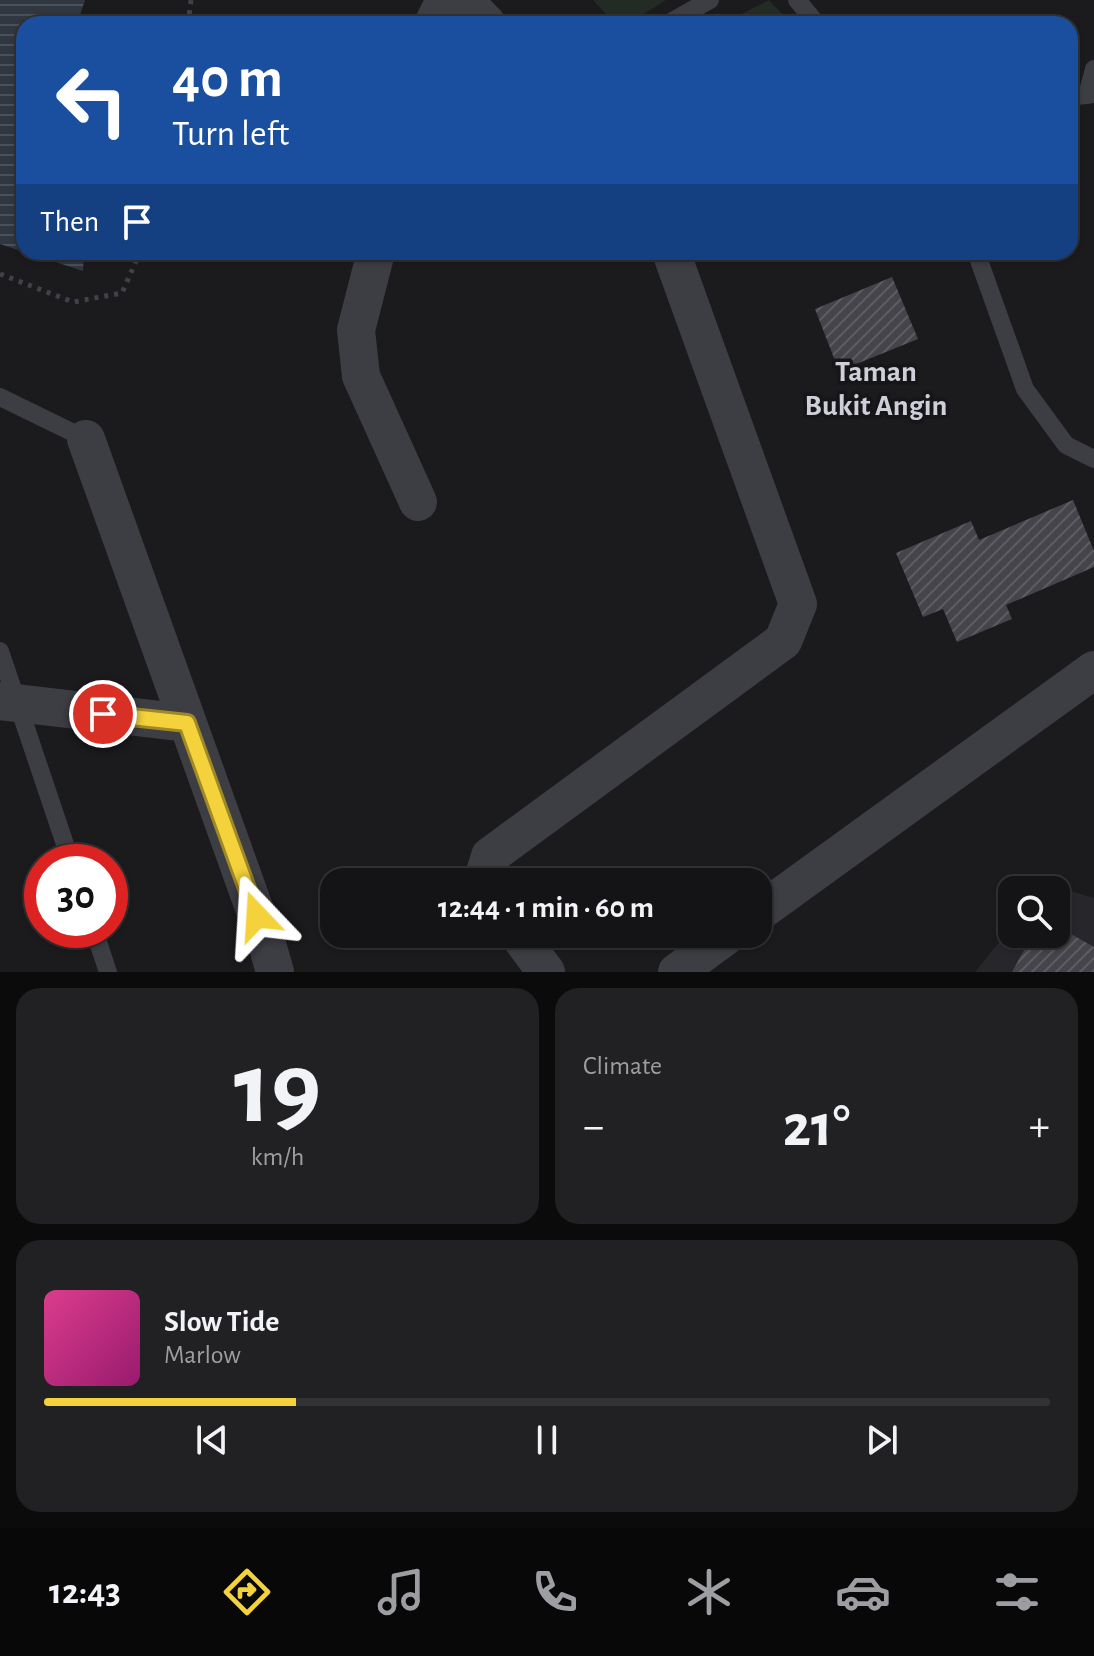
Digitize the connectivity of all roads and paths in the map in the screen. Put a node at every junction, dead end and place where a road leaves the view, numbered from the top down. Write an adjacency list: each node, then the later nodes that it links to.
1 (464, 0): 4 (street)
2 (710, 0): 5 (lane)
3 (797, 0): 6 (lane)
4 (479, 16)
5 (681, 16)
6 (810, 16)
7 (1094, 69): 8 (lane)
8 (1084, 95)
9 (136, 260): 13 (path)
10 (374, 260): 17 (street)
11 (674, 260): 23 (street)
12 (979, 260): 16 (lane)
13 (0, 274)
14 (0, 397): 15 (lane)
15 (86, 439): 21 (street)
16 (1094, 459)
17 (418, 502)
18 (0, 651): 20 (lane)
19 (1094, 670): 24 (street)
20 (9, 702): 21 (street); 22 (lane)
21 (187, 723): 29 (street)
22 (64, 844)
23 (486, 868)
24 (772, 903)
25 (100, 948): 28 (lane)
26 (528, 948): 30 (street)
27 (710, 948): 31 (street)
28 (108, 972)
29 (275, 972)
30 (546, 972)
31 (677, 972)

